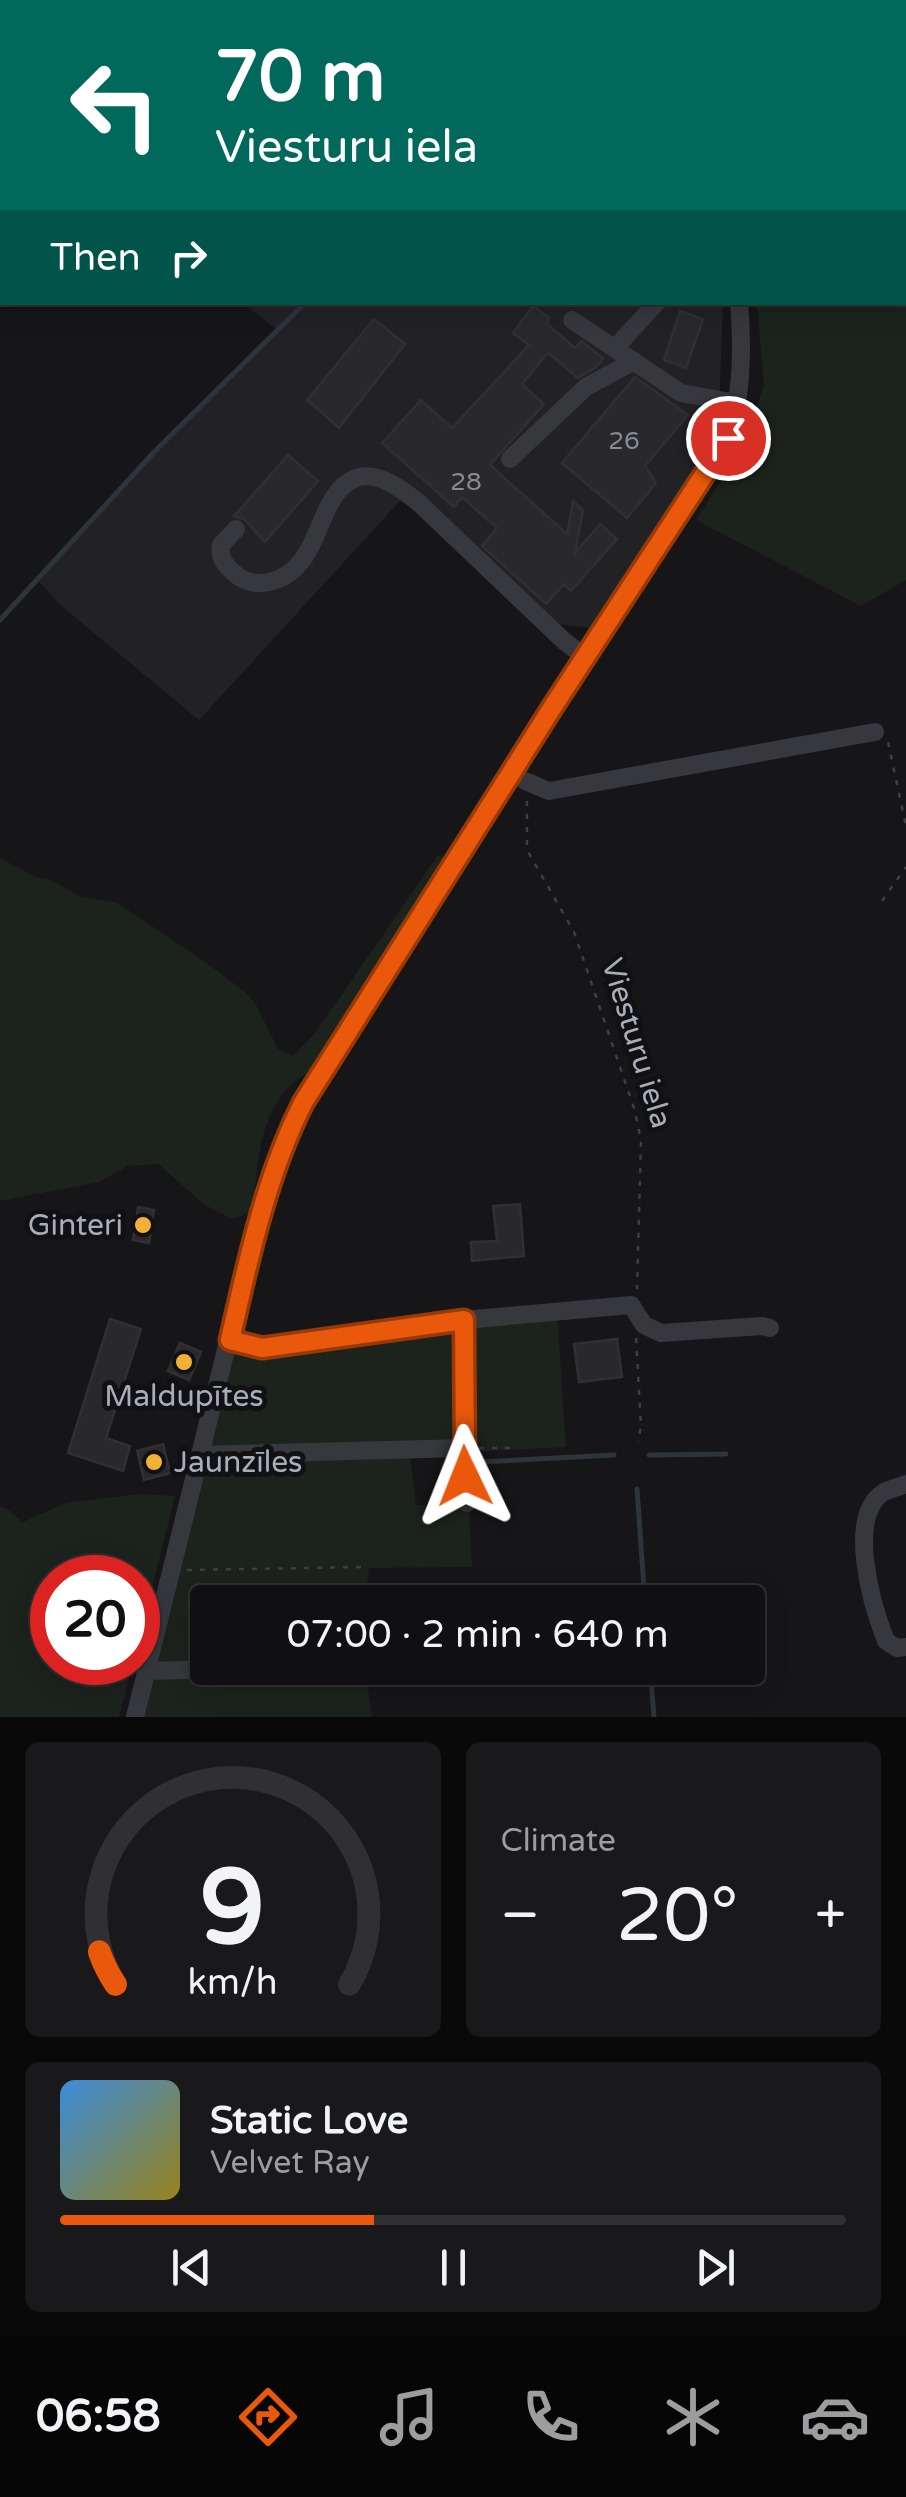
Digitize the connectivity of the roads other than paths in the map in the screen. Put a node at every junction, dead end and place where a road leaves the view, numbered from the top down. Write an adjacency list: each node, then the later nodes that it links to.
1 (654, 305): 4 (street)
2 (739, 305): 6 (street)
3 (572, 320): 4 (street)
4 (615, 348): 5 (street)
5 (634, 361): 6 (street); 7 (street)
6 (737, 403): 9 (street)
7 (510, 459)
8 (236, 529): 9 (street)
9 (585, 657): 14 (street)
10 (875, 732): 11 (street)
11 (526, 781)
12 (464, 1320): 13 (street); 14 (street); 15 (street)
13 (770, 1328)
14 (230, 1340): 16 (street)
15 (463, 1448): 16 (street); 18 (street)
16 (200, 1455): 19 (street)
17 (906, 1484): 20 (street)
18 (467, 1503)
19 (160, 1615)
20 (906, 1646)
21 (190, 1670): 22 (street)
22 (160, 1671)
23 (142, 1685): 24 (street)
24 (134, 1717)

